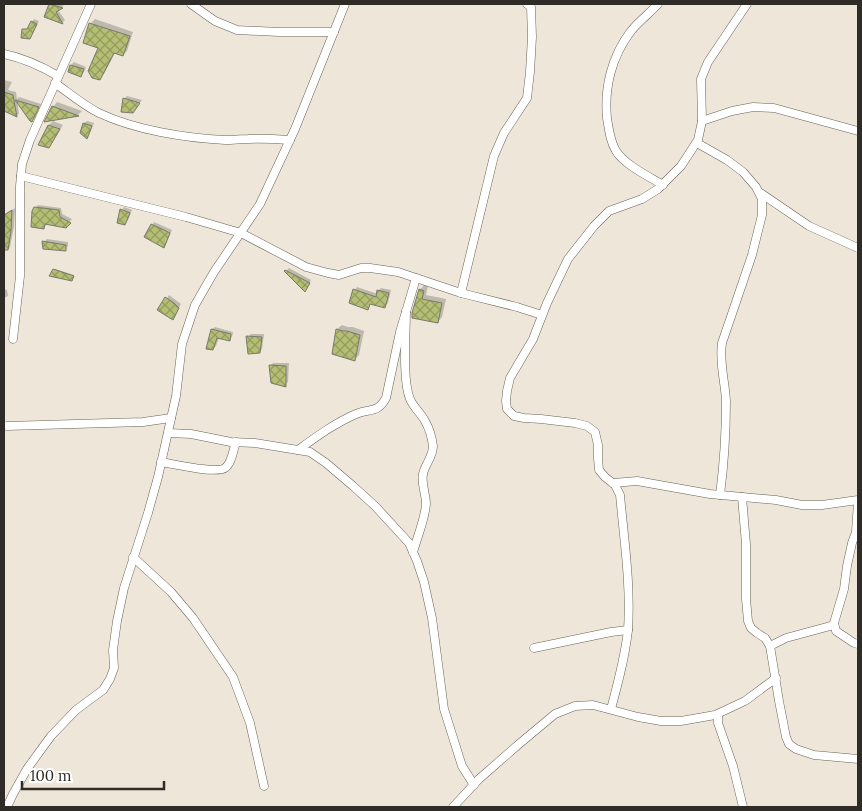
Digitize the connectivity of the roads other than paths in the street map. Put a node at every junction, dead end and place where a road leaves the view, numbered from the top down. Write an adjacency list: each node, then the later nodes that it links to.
1 (91, 4): 9 (street)
2 (191, 4): 7 (street)
3 (344, 4): 7 (street)
4 (658, 4): 15 (street)
5 (747, 4): 10 (street)
6 (530, 5): 20 (street)
7 (334, 32): 12 (street)
8 (4, 54): 9 (street)
9 (56, 79): 12 (street); 14 (street)
10 (702, 121): 11 (street); 13 (street)
11 (858, 131)
12 (290, 140): 17 (street)
13 (697, 143): 15 (street); 16 (street)
14 (21, 176): 17 (street); 23 (street)
15 (663, 185): 22 (street)
16 (759, 192): 18 (street); 31 (street)
17 (241, 233): 19 (street); 24 (street)
18 (858, 248)
19 (416, 278): 20 (street); 21 (street)
20 (461, 293): 22 (street)
21 (406, 312): 28 (street); 34 (street)
22 (542, 315): 30 (street)
23 (13, 339)
24 (171, 418): 25 (street); 26 (street)
25 (7, 426)
26 (168, 433): 27 (street); 29 (street)
27 (236, 442): 28 (street); 29 (street)
28 (298, 450): 34 (street)
29 (161, 462): 35 (street)
30 (613, 483): 31 (street); 37 (street)
31 (720, 495): 32 (street)
32 (742, 497): 33 (street); 39 (street)
33 (858, 501): 36 (street)
34 (413, 552): 45 (street)
35 (133, 557): 46 (street); 47 (street)
36 (834, 625): 38 (street); 39 (street)
37 (628, 630): 40 (street); 42 (street)
38 (858, 644)
39 (770, 646): 41 (street)
40 (534, 648)
41 (776, 678): 43 (street); 44 (street)
42 (611, 709): 43 (street); 45 (street)
43 (718, 714): 49 (street)
44 (858, 759)
45 (474, 785): 48 (street)
46 (264, 786)
47 (7, 807)
48 (453, 807)
49 (742, 807)

